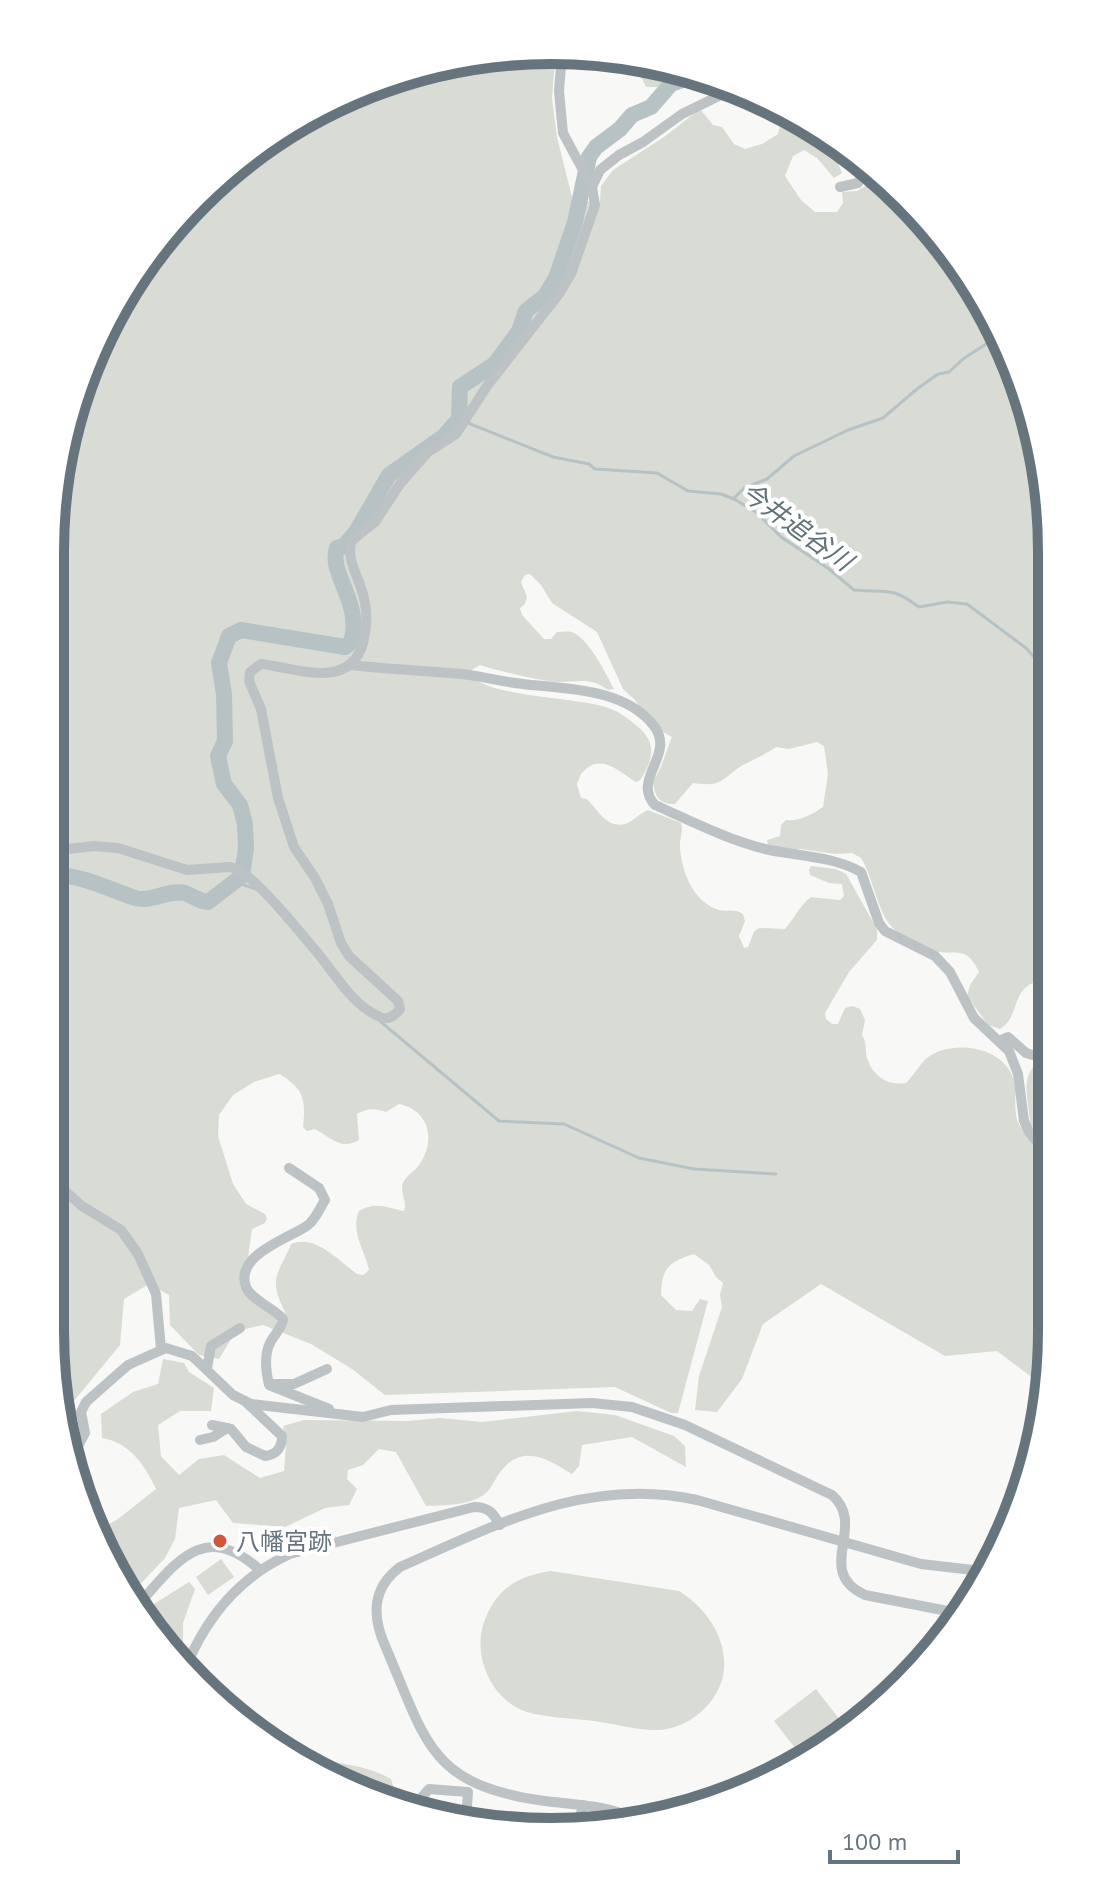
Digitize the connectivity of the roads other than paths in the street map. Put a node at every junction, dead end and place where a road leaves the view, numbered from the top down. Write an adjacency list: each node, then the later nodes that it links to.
1 (562, 64): 4 (street)
2 (721, 95): 4 (street)
3 (861, 177): 5 (street)
4 (592, 187): 6 (street)
5 (840, 187)
6 (351, 665): 7 (street); 8 (street)
7 (64, 849)
8 (999, 1041): 9 (street); 10 (street)
9 (1038, 1055)
10 (1038, 1143)
11 (289, 1168): 17 (street)
12 (64, 1190): 14 (street)
13 (240, 1328): 15 (street)
14 (161, 1349): 15 (street); 23 (street)
15 (207, 1368): 18 (street)
16 (327, 1369): 17 (street)
17 (269, 1385): 19 (street)
18 (245, 1401): 19 (street); 21 (street)
19 (342, 1415): 25 (street)
20 (212, 1425): 21 (street)
21 (227, 1428): 22 (street)
22 (200, 1440)
23 (78, 1446)
24 (500, 1525): 25 (street); 26 (street); 31 (street)
25 (843, 1543): 27 (street); 29 (street)
26 (260, 1570): 28 (street); 30 (street)
27 (975, 1570)
28 (144, 1599)
29 (949, 1611)
30 (191, 1658)
31 (470, 1787): 32 (street); 33 (street); 34 (street)
32 (420, 1800)
33 (583, 1805): 35 (street); 36 (street)
34 (467, 1811)
35 (620, 1813)
36 (580, 1817)

